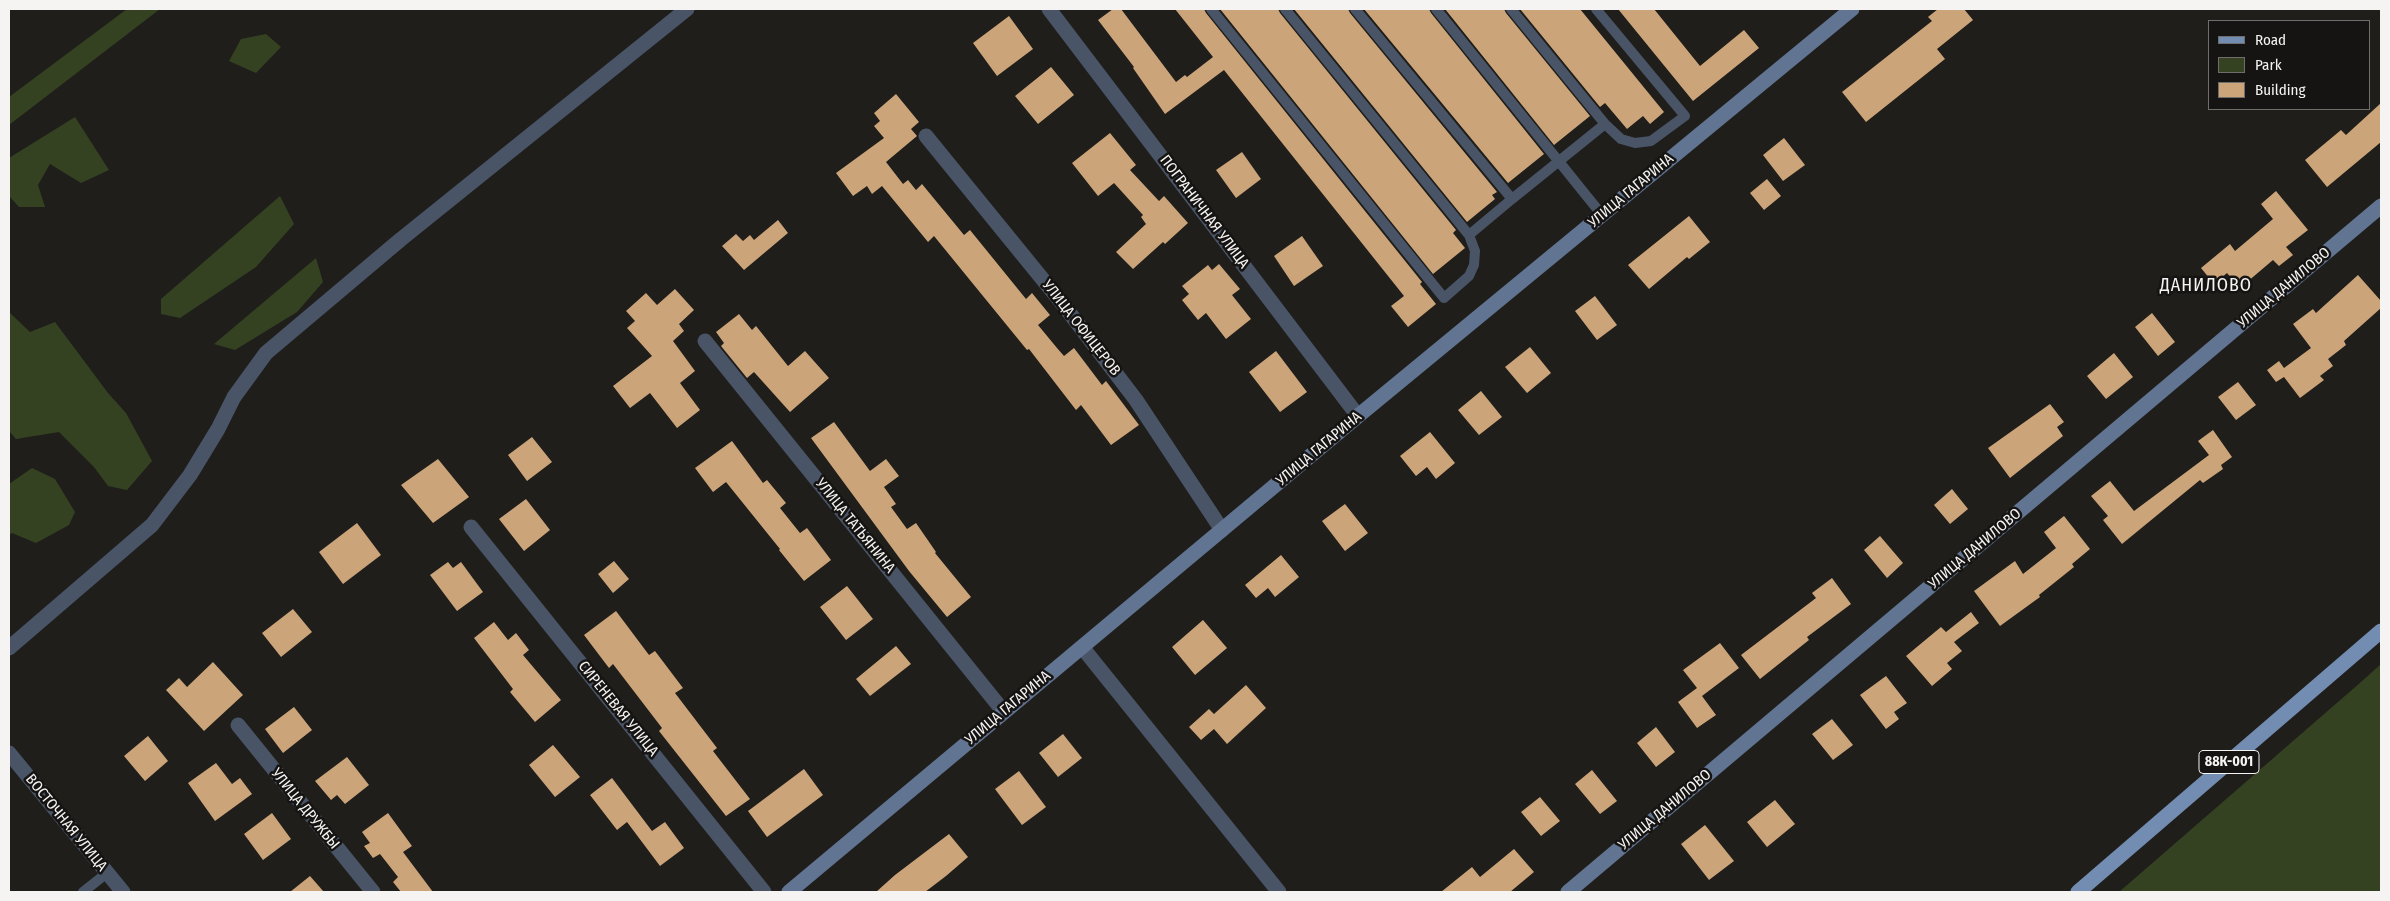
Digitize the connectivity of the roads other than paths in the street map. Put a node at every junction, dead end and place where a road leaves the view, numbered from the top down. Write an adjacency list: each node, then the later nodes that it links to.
1 (686, 9): 23 (street)
2 (1049, 9): 18 (street, ПОГРАНИЧНАЯ УЛИЦА)
3 (1212, 9): 16 (lane)
4 (1285, 9): 16 (lane)
5 (1355, 9): 13 (lane)
6 (1436, 9): 12 (lane)
7 (1511, 9): 10 (lane)
8 (1596, 9): 10 (lane)
9 (1852, 9): 15 (street, УЛИЦА ГАГАРИНА)
10 (1605, 124): 12 (lane)
11 (926, 136): 20 (street, УЛИЦА ОФИЦЕРОВ)
12 (1559, 161): 13 (lane); 15 (lane)
13 (1512, 199): 16 (lane)
14 (2381, 206): 34 (street, УЛИЦА ДАНИЛОВО)
15 (1602, 215): 18 (street, УЛИЦА ГАГАРИНА)
16 (1469, 235)
17 (705, 341): 24 (street, УЛИЦА ТАТЬЯНИНА)
18 (1358, 416): 20 (street, УЛИЦА ГАГАРИНА)
19 (471, 526): 31 (street, СИРЕНЕВАЯ УЛИЦА)
20 (1222, 530): 22 (street, УЛИЦА ГАГАРИНА)
21 (2381, 631): 35 (main road, 88К-001)
22 (1082, 646): 24 (street, УЛИЦА ГАГАРИНА); 33 (street)
23 (9, 648)
24 (1004, 712): 32 (street, УЛИЦА ГАГАРИНА)
25 (238, 725): 30 (street, УЛИЦА ДРУЖБЫ)
26 (9, 753): 27 (street, ВОСТОЧНАЯ УЛИЦА)
27 (107, 873): 28 (lane); 29 (street, ВОСТОЧНАЯ УЛИЦА)
28 (82, 892)
29 (123, 892)
30 (373, 892)
31 (764, 892)
32 (789, 892)
33 (1279, 892)
34 (1568, 892)
35 (2078, 892)

